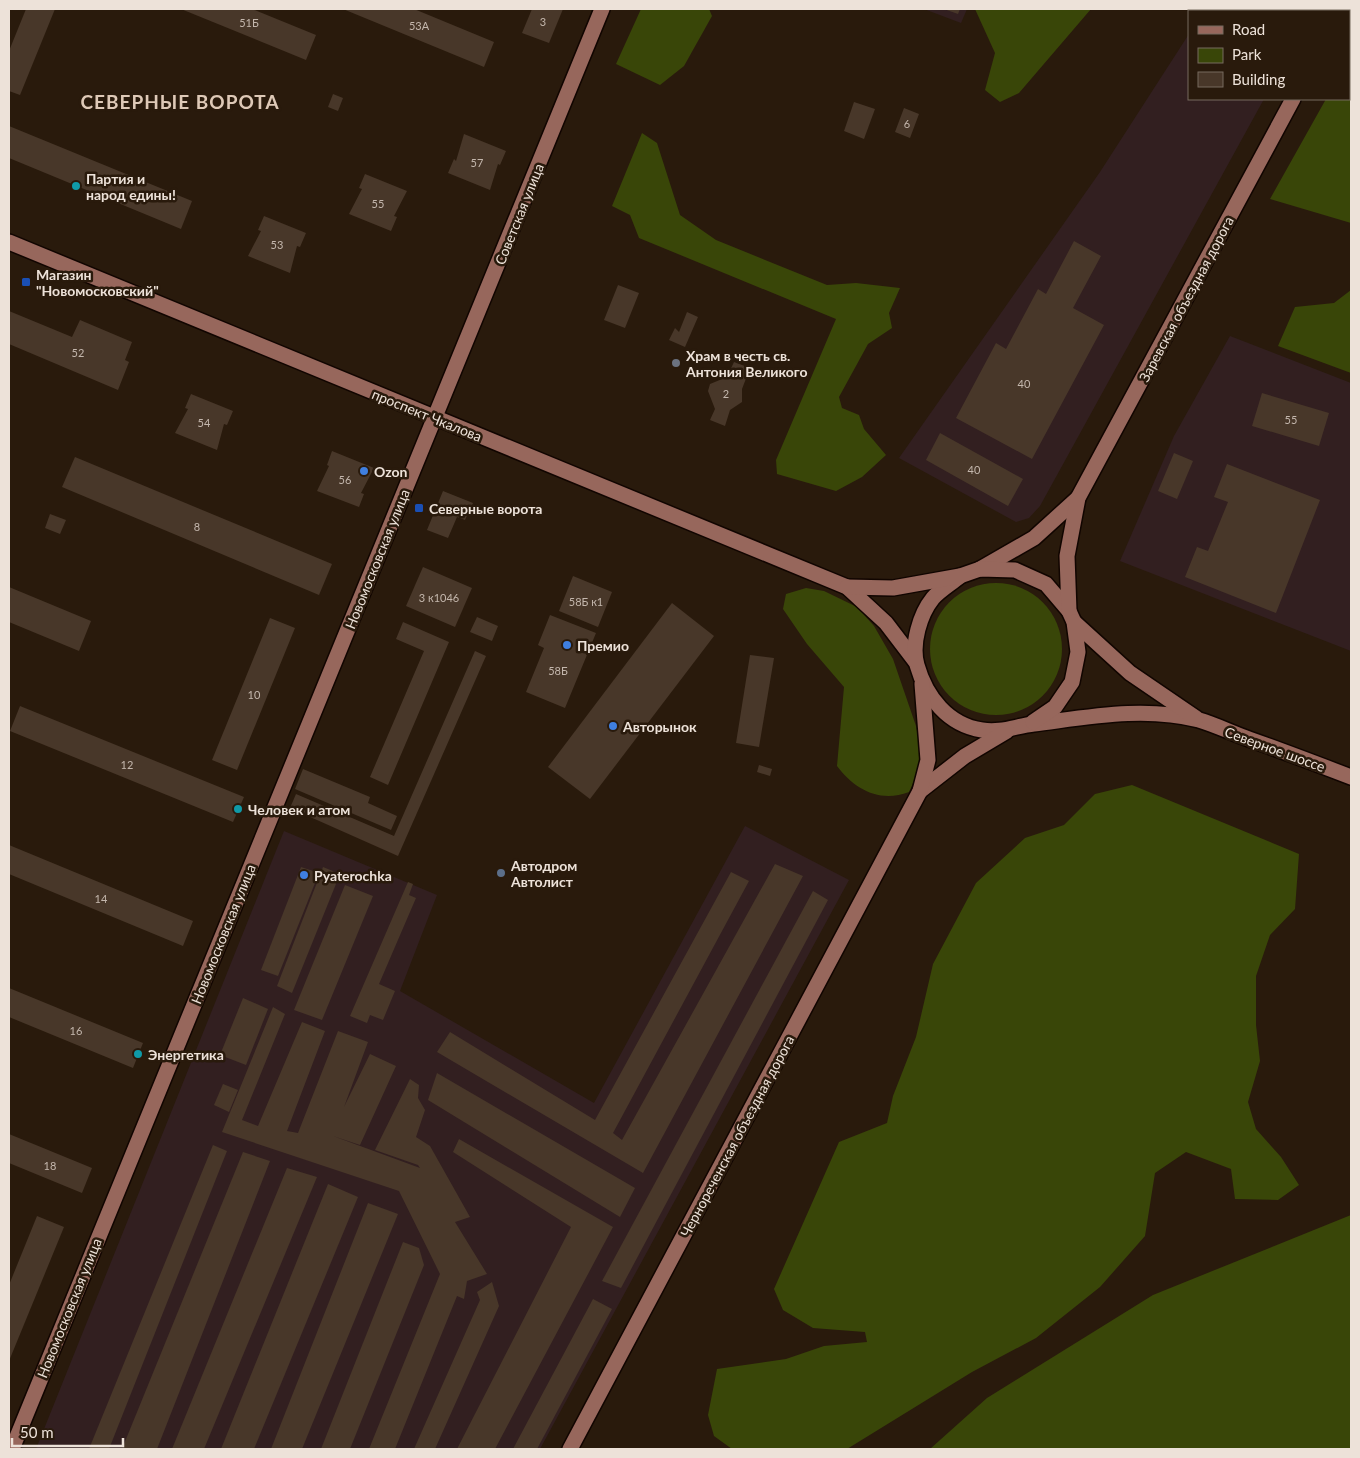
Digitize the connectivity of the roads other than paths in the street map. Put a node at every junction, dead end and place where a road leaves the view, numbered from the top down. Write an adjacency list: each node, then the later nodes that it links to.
1 (602, 9): 4 (main road, Советская улица)
2 (1292, 100): 5 (main road, Заревская объездная дорога)
3 (9, 242): 4 (main road, проспект Чкалова)
4 (436, 419): 8 (main road, проспект Чкалова); 17 (main road, Новомосковская улица)
5 (1078, 498): 6 (main road); 9 (main road)
6 (980, 569): 7 (main road); 9 (main road)
7 (960, 576): 8 (main road); 10 (main road)
8 (846, 587): 10 (main road)
9 (1071, 617): 12 (main road); 13 (main road)
10 (915, 661): 11 (main road)
11 (922, 684): 14 (main road); 16 (main road)
12 (1199, 720): 13 (main road); 15 (main road, Северное шоссе)
13 (1030, 724): 14 (main road)
14 (1008, 731): 16 (main road)
15 (1351, 777)
16 (920, 791): 18 (main road, Чернореченская объездная дорога)
17 (12, 1449)
18 (570, 1449)

